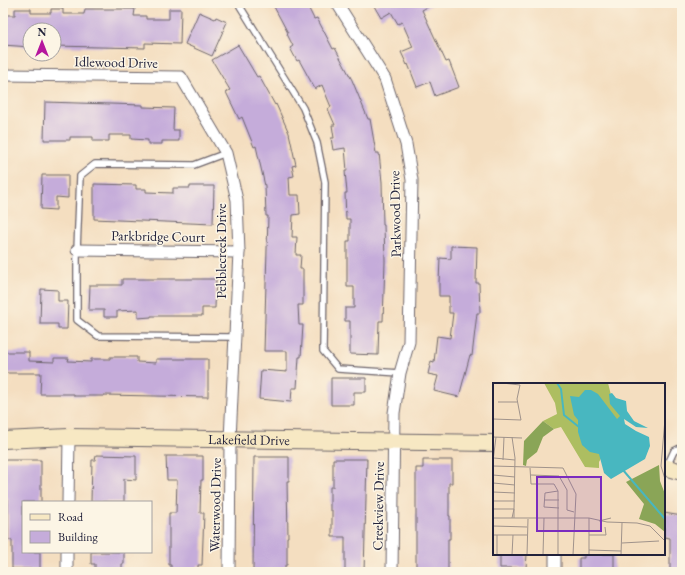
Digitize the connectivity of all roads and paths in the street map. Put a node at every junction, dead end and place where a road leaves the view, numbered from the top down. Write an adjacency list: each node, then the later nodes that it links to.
1 (238, 3): 9 (lane)
2 (337, 3): 9 (street, Parkwood Drive)
3 (3, 76): 4 (street, Idlewood Drive)
4 (181, 77): 5 (street, Pebblecreek Drive)
5 (226, 153): 6 (lane); 7 (street, Pebblecreek Drive)
6 (77, 250): 7 (street, Parkbridge Court); 8 (lane)
7 (239, 252): 8 (street, Pebblecreek Drive)
8 (234, 337): 11 (street, Pebblecreek Drive)
9 (400, 373): 13 (street, Parkwood Drive)
10 (69, 437): 11 (street, Lakefield Drive); 12 (street, Lakefield Drive); 18 (street)
11 (230, 439): 13 (street, Lakefield Drive); 22 (street, Waterwood Drive)
12 (3, 440)
13 (394, 441): 14 (street, Lakefield Drive); 23 (street, Creekview Drive)
14 (493, 443)
15 (682, 446): 16 (lane)
16 (665, 468): 17 (street)
17 (682, 472)
18 (68, 501)
19 (67, 553): 21 (street)
20 (556, 555): 24 (street)
21 (67, 572)
22 (229, 572)
23 (392, 572)
24 (556, 572)

